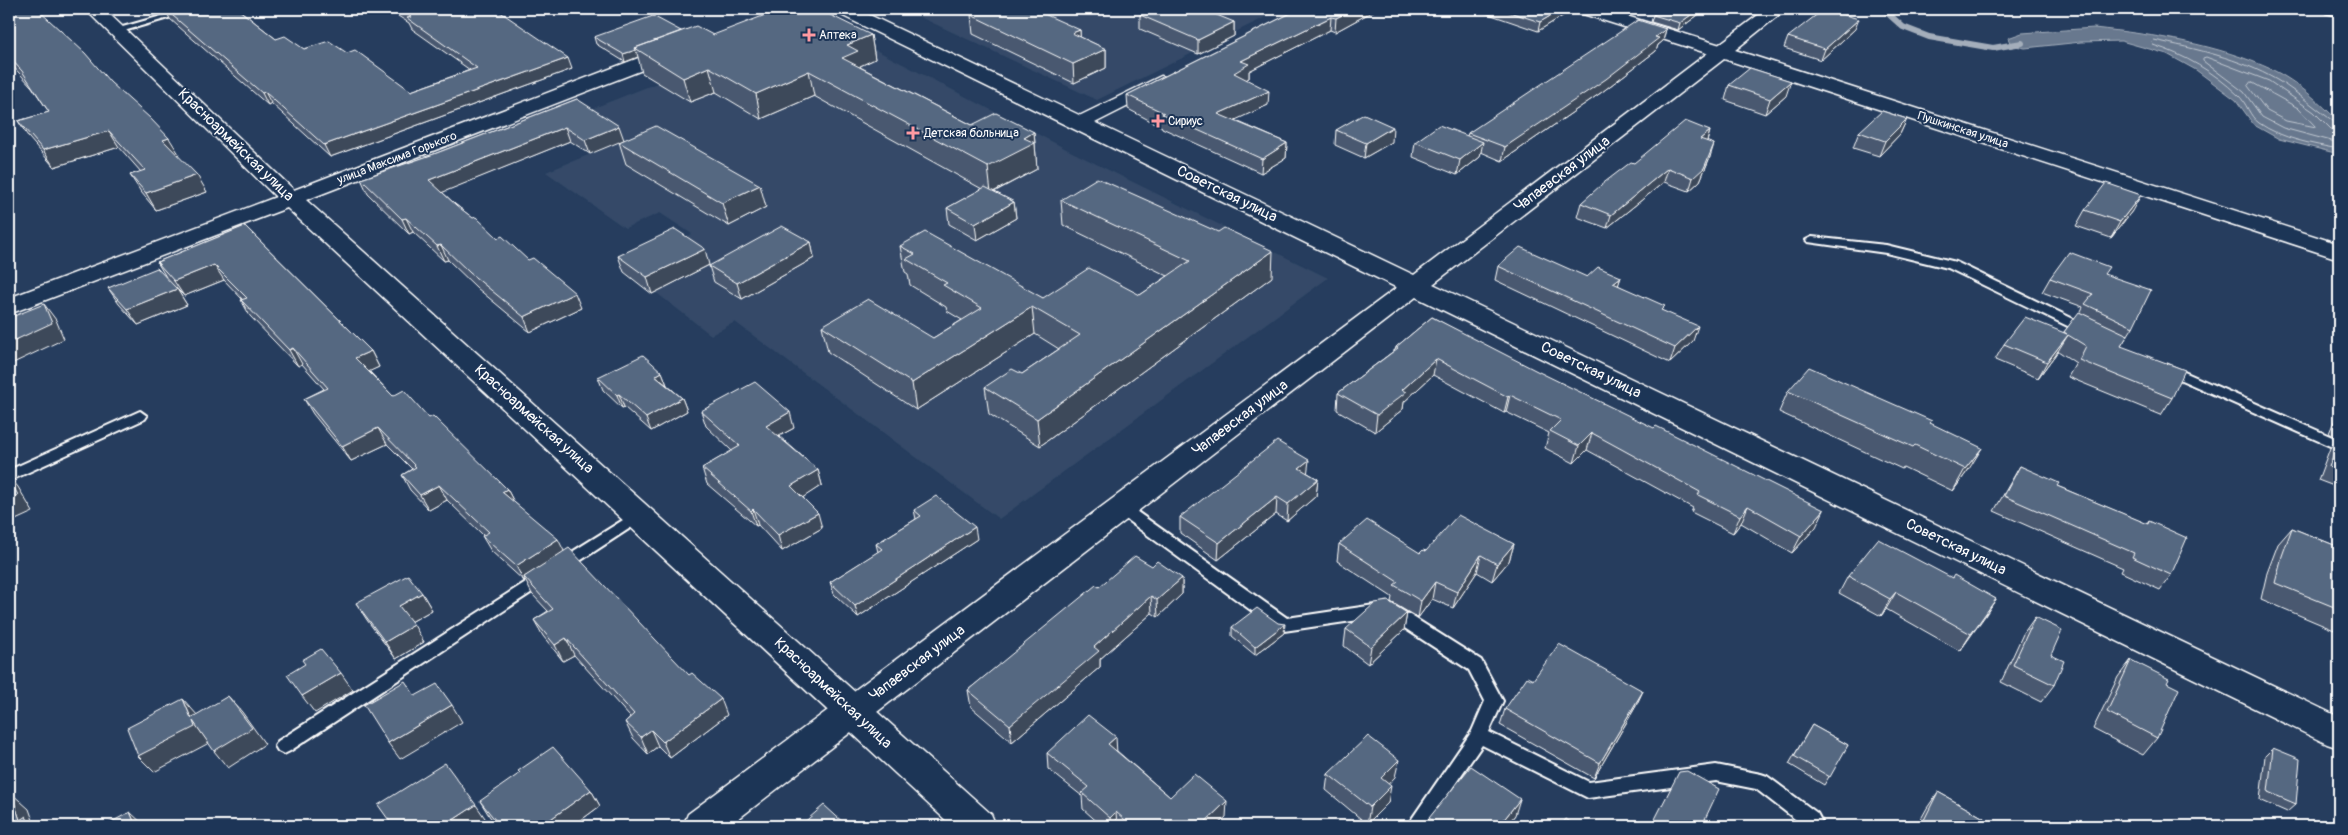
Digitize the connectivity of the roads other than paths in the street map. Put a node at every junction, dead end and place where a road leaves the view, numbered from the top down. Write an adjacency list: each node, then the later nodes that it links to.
1 (94, 9): 8 (street, Красноармейская улица)
2 (195, 9): 8 (lane)
3 (843, 9): 12 (street, Советская улица)
4 (1586, 9): 10 (street, Пушкинская улица)
5 (1777, 9): 10 (street, Чапаевская улица)
6 (2332, 9): 7 (street)
7 (2339, 10)
8 (117, 30): 13 (street, Красноармейская улица)
9 (692, 45): 13 (street, улица Максима Горького)
10 (1723, 52): 15 (street, Пушкинская улица); 16 (street, Чапаевская улица)
11 (1176, 75): 12 (street)
12 (1080, 123): 16 (street, Советская улица)
13 (291, 199): 17 (street, улица Максима Горького); 24 (street, Красноармейская улица)
14 (1812, 240): 18 (lane)
15 (2339, 252)
16 (1416, 285): 23 (street, Чапаевская улица); 26 (street, Советская улица)
17 (9, 308)
18 (2102, 337)
19 (2155, 363): 21 (lane)
20 (140, 416): 22 (lane)
21 (2339, 445)
22 (9, 476)
23 (1121, 508): 25 (street, Чапаевская улица); 27 (lane)
24 (639, 515): 25 (street, Красноармейская улица); 28 (lane)
25 (852, 711): 29 (street, Чапаевская улица); 30 (street, Красноармейская улица)
26 (2339, 733)
27 (1479, 735): 31 (lane); 32 (lane)
28 (284, 746)
29 (700, 826)
30 (978, 826)
31 (1416, 826)
32 (1815, 826)

